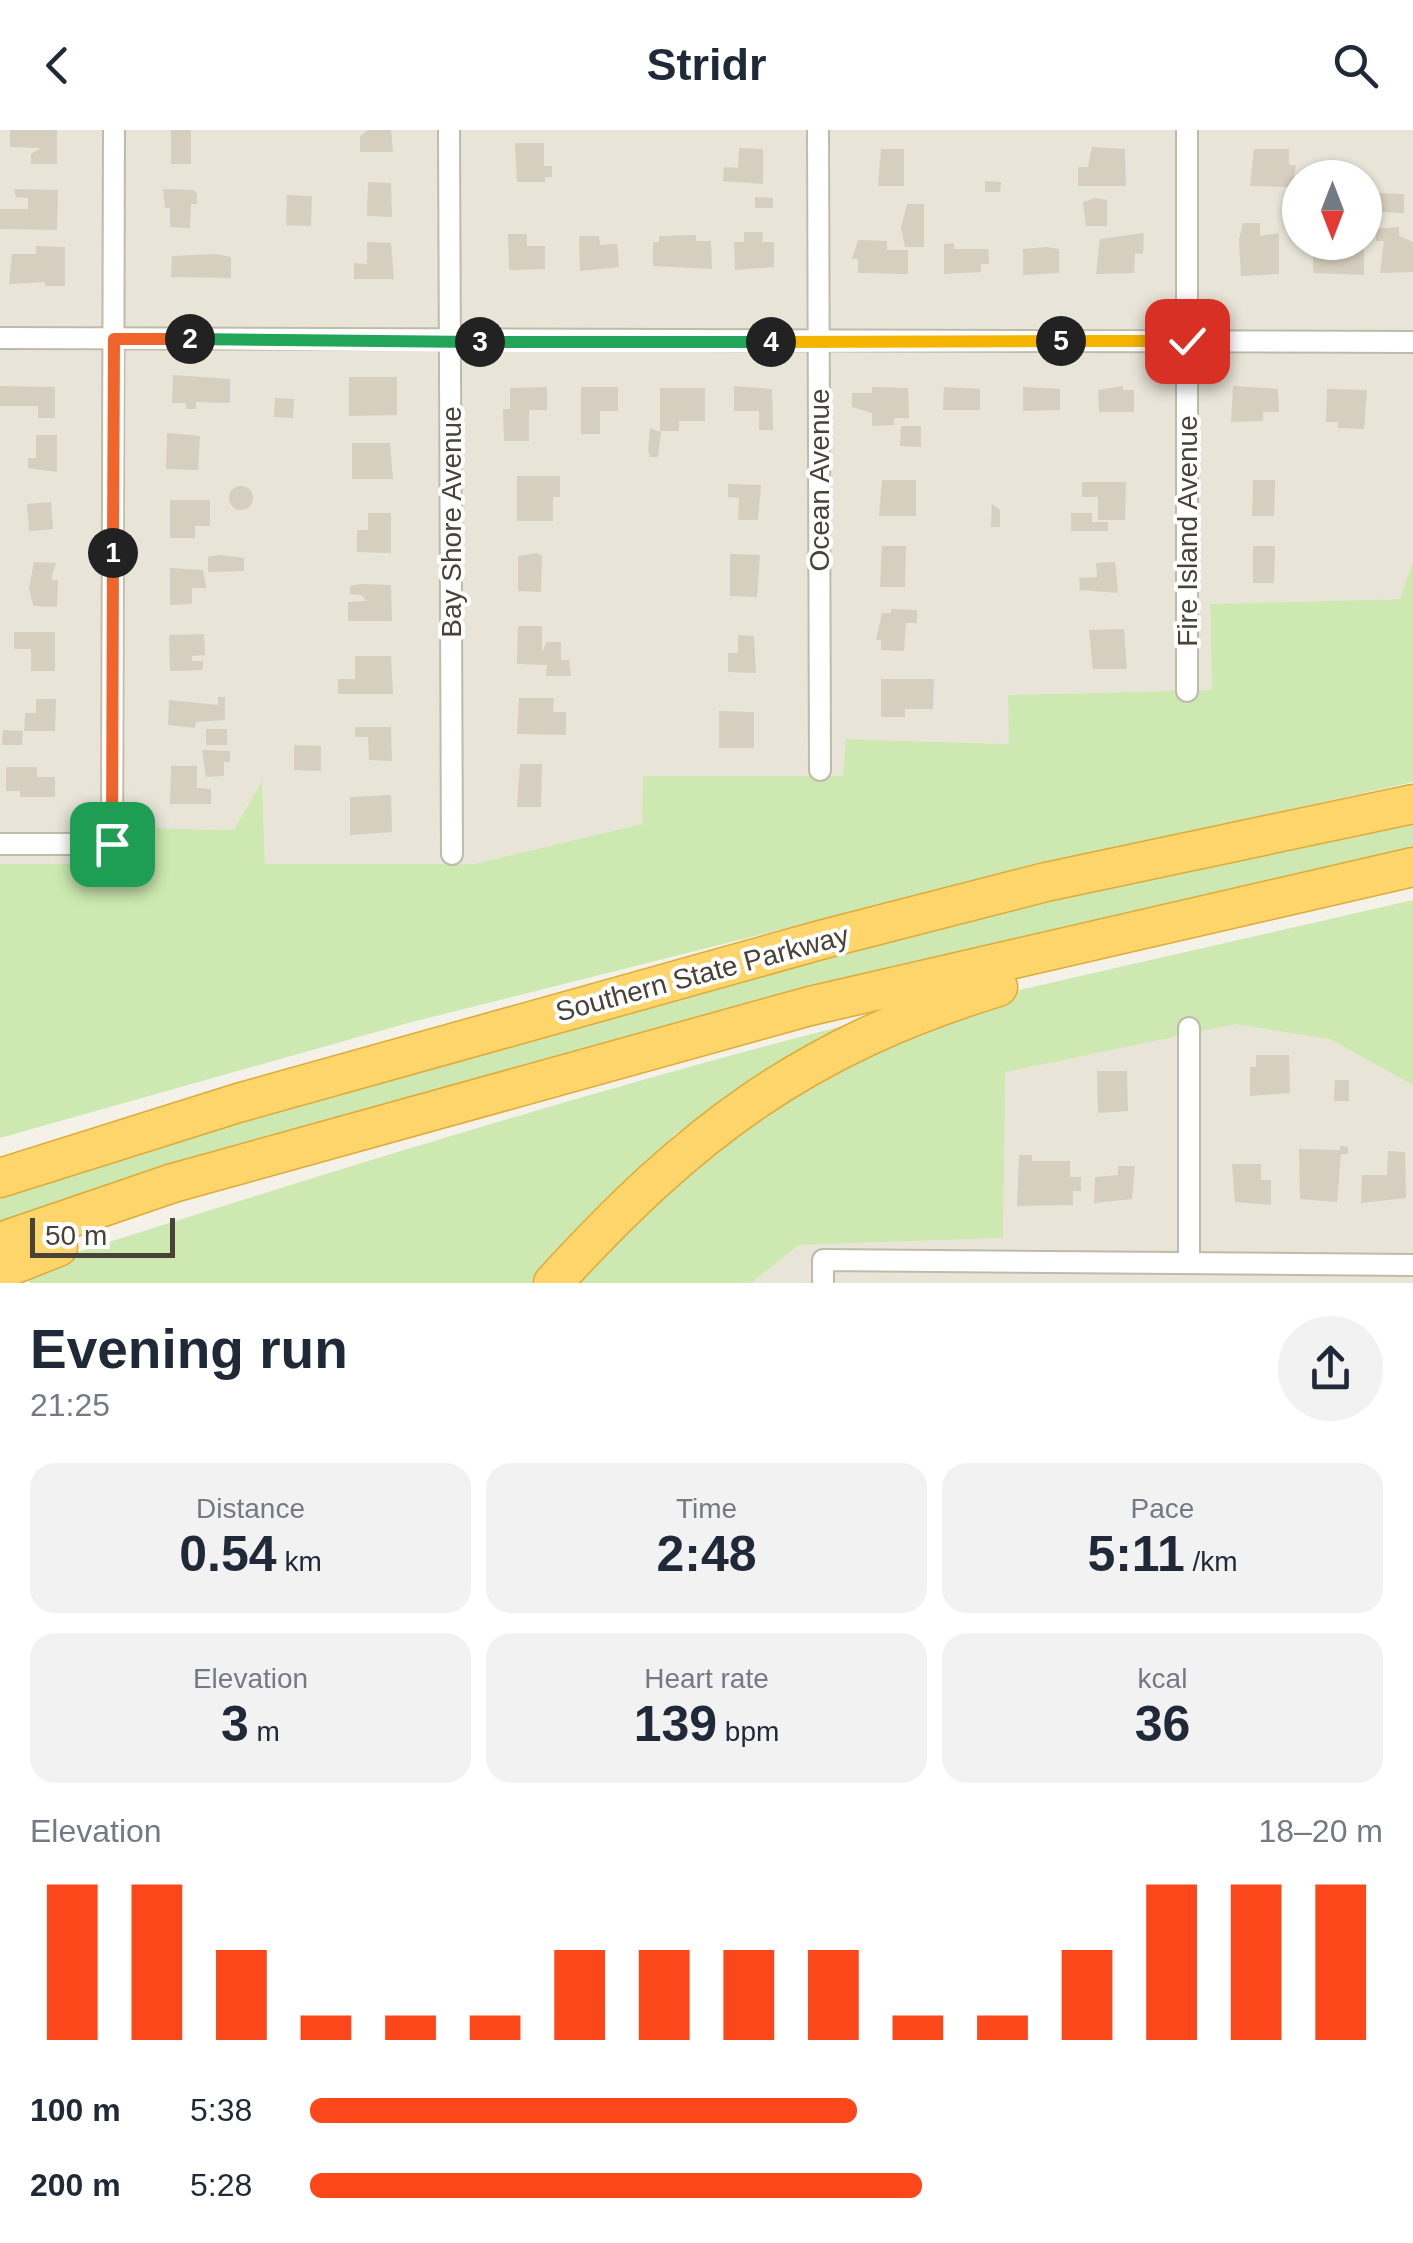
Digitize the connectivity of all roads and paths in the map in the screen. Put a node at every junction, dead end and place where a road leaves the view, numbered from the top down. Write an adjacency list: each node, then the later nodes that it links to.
1 (114, 130): 6 (street)
2 (449, 130): 8 (street, Bay Shore Avenue)
3 (818, 130): 9 (street, Ocean Avenue)
4 (1187, 130): 7 (street, Fire Island Avenue)
5 (0, 338): 6 (street)
6 (114, 339): 8 (street); 14 (street)
7 (1187, 341): 9 (street); 10 (street); 11 (street, Fire Island Avenue)
8 (450, 342): 9 (street); 15 (street, Bay Shore Avenue)
9 (819, 342): 12 (street, Ocean Avenue)
10 (1413, 342)
11 (1187, 691)
12 (820, 770)
13 (1413, 804): 20 (highway, Southern State Parkway)
14 (0, 844)
15 (452, 854)
16 (1413, 867): 17 (highway)
17 (1153, 926): 18 (highway); 28 (highway)
18 (945, 977): 23 (highway); 26 (highway)
19 (1189, 1028): 24 (street)
20 (172, 1122): 21 (highway); 22 (highway, Southern State Parkway)
21 (0, 1156)
22 (0, 1178)
23 (0, 1242)
24 (1189, 1262): 25 (street); 27 (street)
25 (1413, 1266)
26 (0, 1270)
27 (1143, 1273): 29 (street)
28 (553, 1283)
29 (823, 1283)

